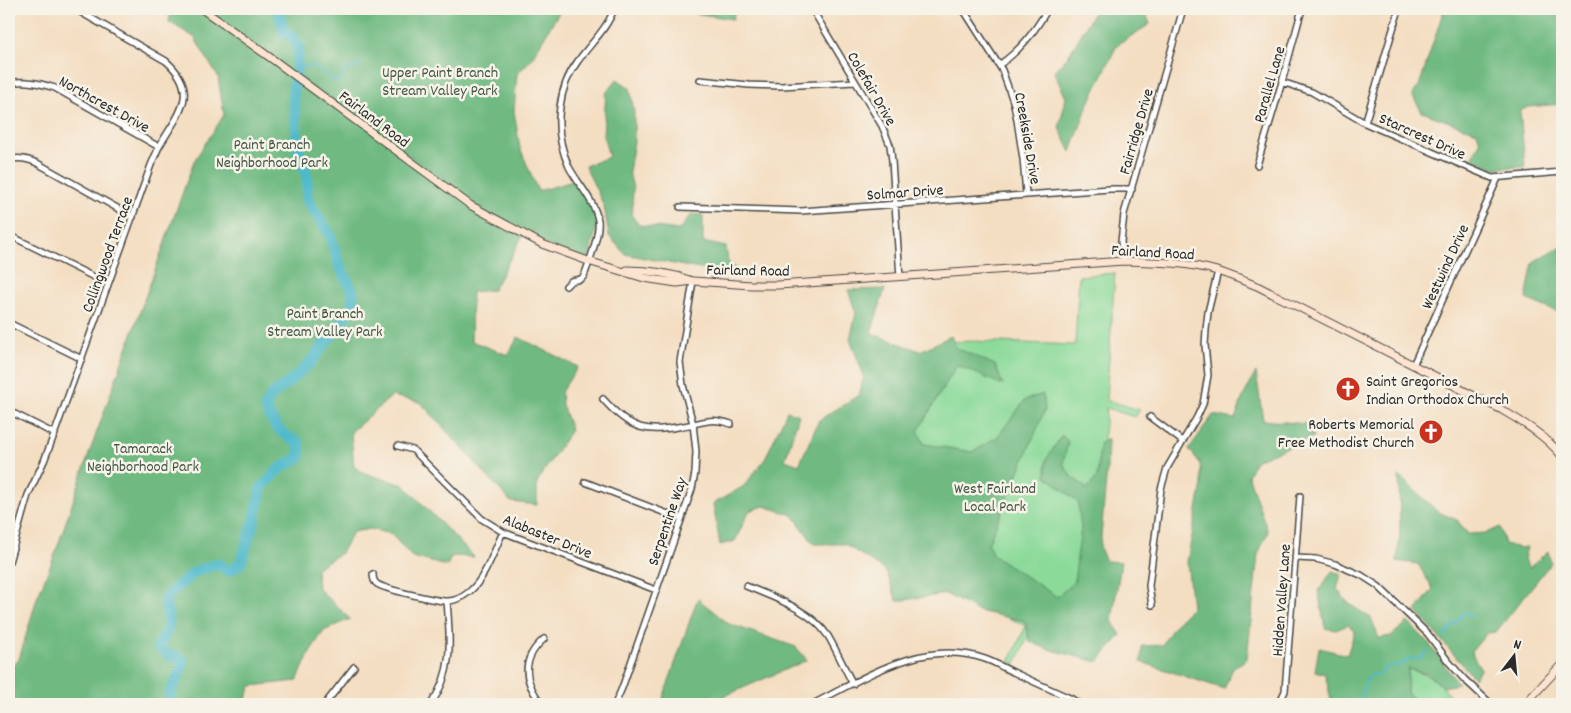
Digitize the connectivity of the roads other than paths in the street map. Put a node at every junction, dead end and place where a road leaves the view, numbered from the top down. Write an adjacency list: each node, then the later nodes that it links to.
1 (75, 9): 16 (street, Collingwood Terrace)
2 (202, 9): 27 (main road, Fairland Road)
3 (614, 9): 27 (street)
4 (812, 9): 12 (street, Colefair Drive)
5 (963, 9): 10 (street, Creekside Drive)
6 (1048, 9): 10 (street)
7 (1183, 9): 21 (street, Fairridge Drive)
8 (1302, 9): 13 (street, Parallel Lane)
9 (1399, 9): 15 (street)
10 (999, 65): 22 (street, Creekside Drive)
11 (700, 80): 12 (street)
12 (855, 82): 23 (street, Colefair Drive)
13 (1282, 82): 15 (street, Starcrest Drive); 18 (street, Parallel Lane)
14 (9, 83): 16 (street, Northcrest Drive)
15 (1365, 124): 20 (street, Starcrest Drive)
16 (159, 148): 25 (street, Collingwood Terrace)
17 (9, 160): 25 (street)
18 (1257, 165)
19 (1562, 172): 20 (street, Starcrest Drive)
20 (1498, 178): 36 (street, Westwind Drive)
21 (1132, 189): 22 (street, Solmar Drive); 28 (street, Fairridge Drive)
22 (1026, 194): 23 (street, Solmar Drive)
23 (895, 204): 24 (street, Solmar Drive); 30 (street, Colefair Drive)
24 (680, 207)
25 (133, 217): 32 (street, Collingwood Terrace)
26 (9, 235): 32 (street)
27 (588, 261): 31 (main road, Fairland Road); 33 (street)
28 (1124, 261): 29 (main road, Fairland Road); 30 (main road, Fairland Road)
29 (1218, 271): 36 (main road, Fairland Road); 43 (street)
30 (900, 277): 31 (main road, Fairland Road)
31 (694, 282): 40 (street, Serpentine Way)
32 (108, 284): 35 (street, Collingwood Terrace)
33 (566, 286)
34 (9, 323): 35 (street)
35 (82, 359): 42 (street, Collingwood Terrace)
36 (1413, 365): 45 (main road, Fairland Road)
37 (603, 398): 40 (street)
38 (9, 411): 42 (street)
39 (1150, 417): 43 (street)
40 (693, 424): 41 (street); 48 (street, Serpentine Way)
41 (731, 424)
42 (55, 434): 51 (street, Collingwood Terrace)
43 (1182, 442): 56 (street)
44 (398, 446): 49 (street, Alabaster Drive)
45 (1562, 456)
46 (585, 482): 48 (street)
47 (1300, 496): 50 (street, Hidden Valley Lane)
48 (681, 519): 54 (street, Serpentine Way)
49 (503, 532): 54 (street, Alabaster Drive); 55 (street)
50 (1296, 558): 67 (street, Hidden Valley Lane); 68 (street)
51 (9, 562)
52 (373, 574): 55 (street)
53 (746, 586): 60 (street)
54 (656, 590): 64 (street, Serpentine Way)
55 (447, 601): 62 (street)
56 (1152, 605)
57 (544, 638): 63 (street)
58 (1562, 664): 69 (main road)
59 (354, 667): 61 (street)
60 (853, 684): 65 (street); 66 (street)
61 (325, 704)
62 (431, 704)
63 (542, 704)
64 (615, 704)
65 (813, 704)
66 (1079, 704)
67 (1280, 704)
68 (1491, 704)
69 (1525, 704)

